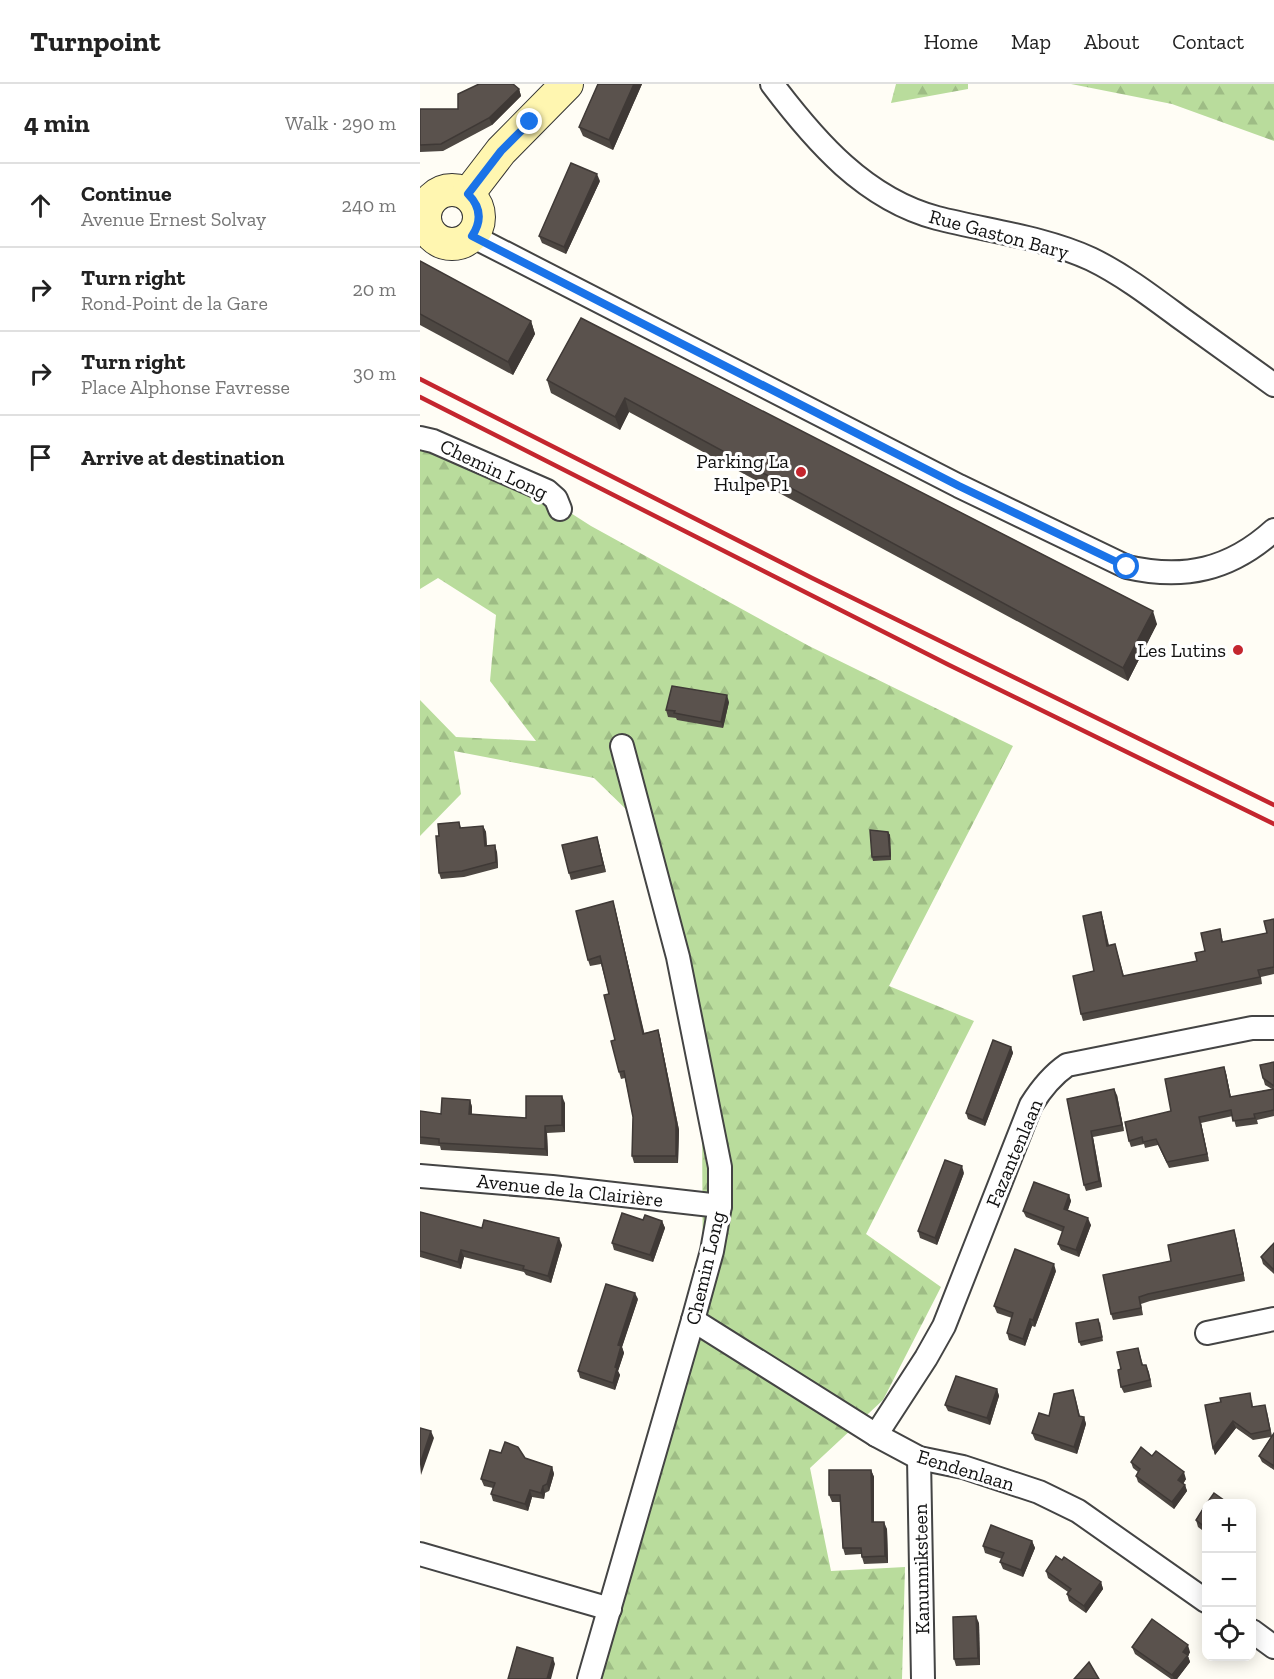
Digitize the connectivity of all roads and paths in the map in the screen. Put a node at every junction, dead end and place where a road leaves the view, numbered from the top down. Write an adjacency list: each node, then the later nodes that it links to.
1 (567, 84): 3 (main road)
2 (772, 84): 6 (street, Rue Gaston Bary)
3 (468, 194): 4 (main road); 5 (main road)
4 (424, 210): 5 (main road)
5 (472, 236): 9 (street)
6 (1274, 385)
7 (420, 438): 8 (street, Chemin Long)
8 (561, 509)
9 (1274, 530)
10 (622, 746): 13 (street, Chemin Long)
11 (1274, 1028): 17 (street, Fazantenlaan)
12 (420, 1176): 13 (street, Avenue de la Clairière)
13 (720, 1206): 15 (street, Chemin Long)
14 (1274, 1318): 16 (street)
15 (693, 1320): 17 (street, Eendenlaan); 21 (street, Chemin Long)
16 (1208, 1333)
17 (876, 1435): 18 (street, Eendenlaan)
18 (920, 1458): 20 (street, Eendenlaan); 25 (street, Kanunniksteen)
19 (420, 1554): 21 (street)
20 (1202, 1597)
21 (610, 1609): 24 (street, Chemin Long)
22 (1256, 1634): 23 (street)
23 (1274, 1647)
24 (589, 1679)
25 (922, 1679)

